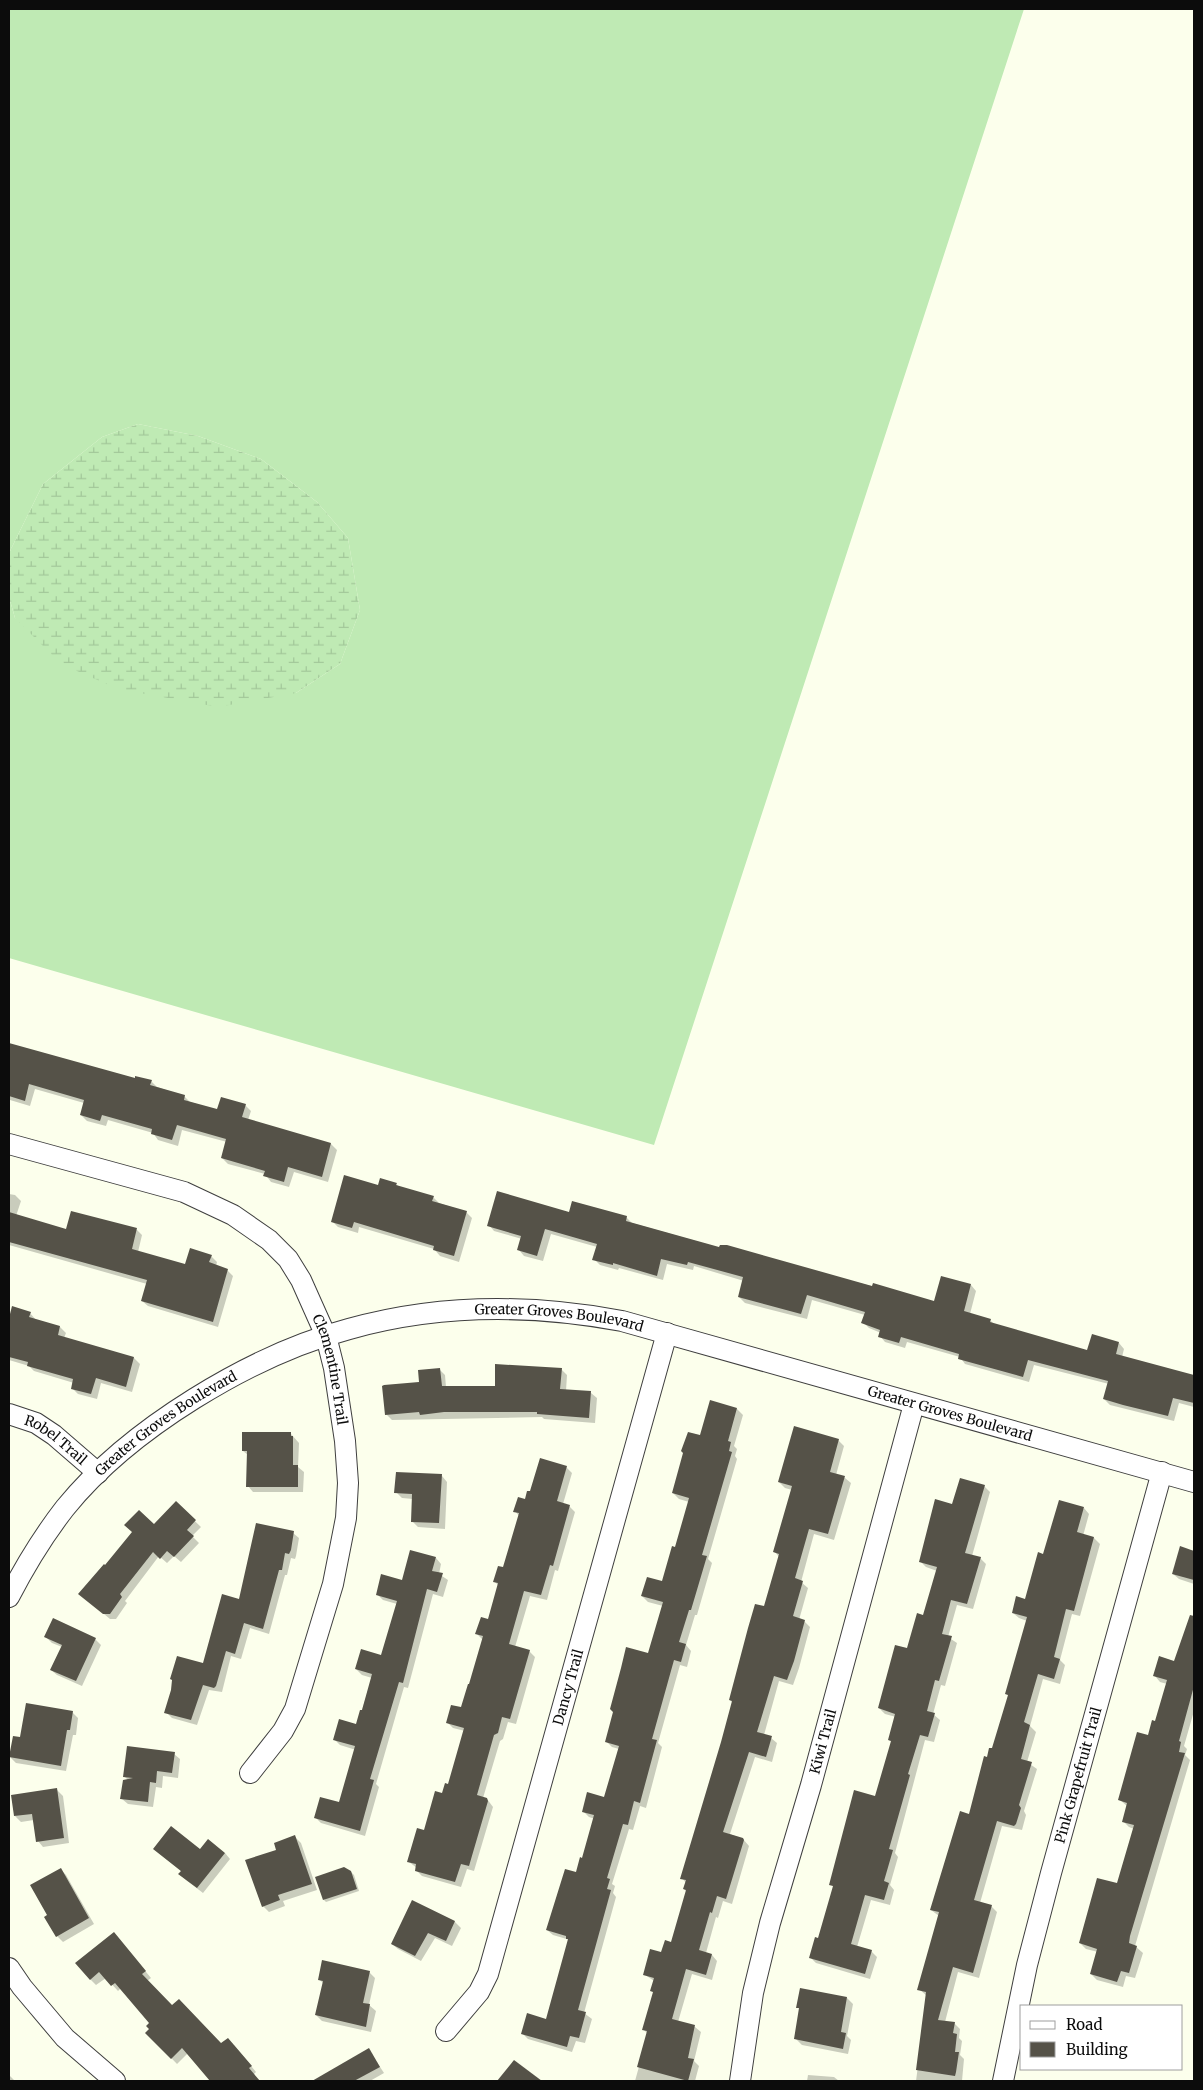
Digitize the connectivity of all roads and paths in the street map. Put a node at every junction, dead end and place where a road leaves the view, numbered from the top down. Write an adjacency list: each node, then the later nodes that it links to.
1 (9, 1144): 3 (street, Clementine Trail)
2 (667, 1333): 3 (street, Greater Groves Boulevard); 4 (street, Greater Groves Boulevard); 12 (street, Dancy Trail)
3 (326, 1336): 7 (street, Greater Groves Boulevard); 10 (street, Clementine Trail)
4 (914, 1404): 6 (street, Greater Groves Boulevard); 14 (street, Kiwi Trail)
5 (9, 1414): 7 (street, Robel Trail)
6 (1162, 1472): 8 (street, Greater Groves Boulevard); 15 (street, Pink Grapefruit Trail)
7 (98, 1473): 9 (street, Greater Groves Boulevard)
8 (1194, 1482)
9 (9, 1596)
10 (250, 1773)
11 (9, 1968): 13 (street)
12 (446, 2030)
13 (115, 2081)
14 (740, 2081)
15 (1003, 2081)

